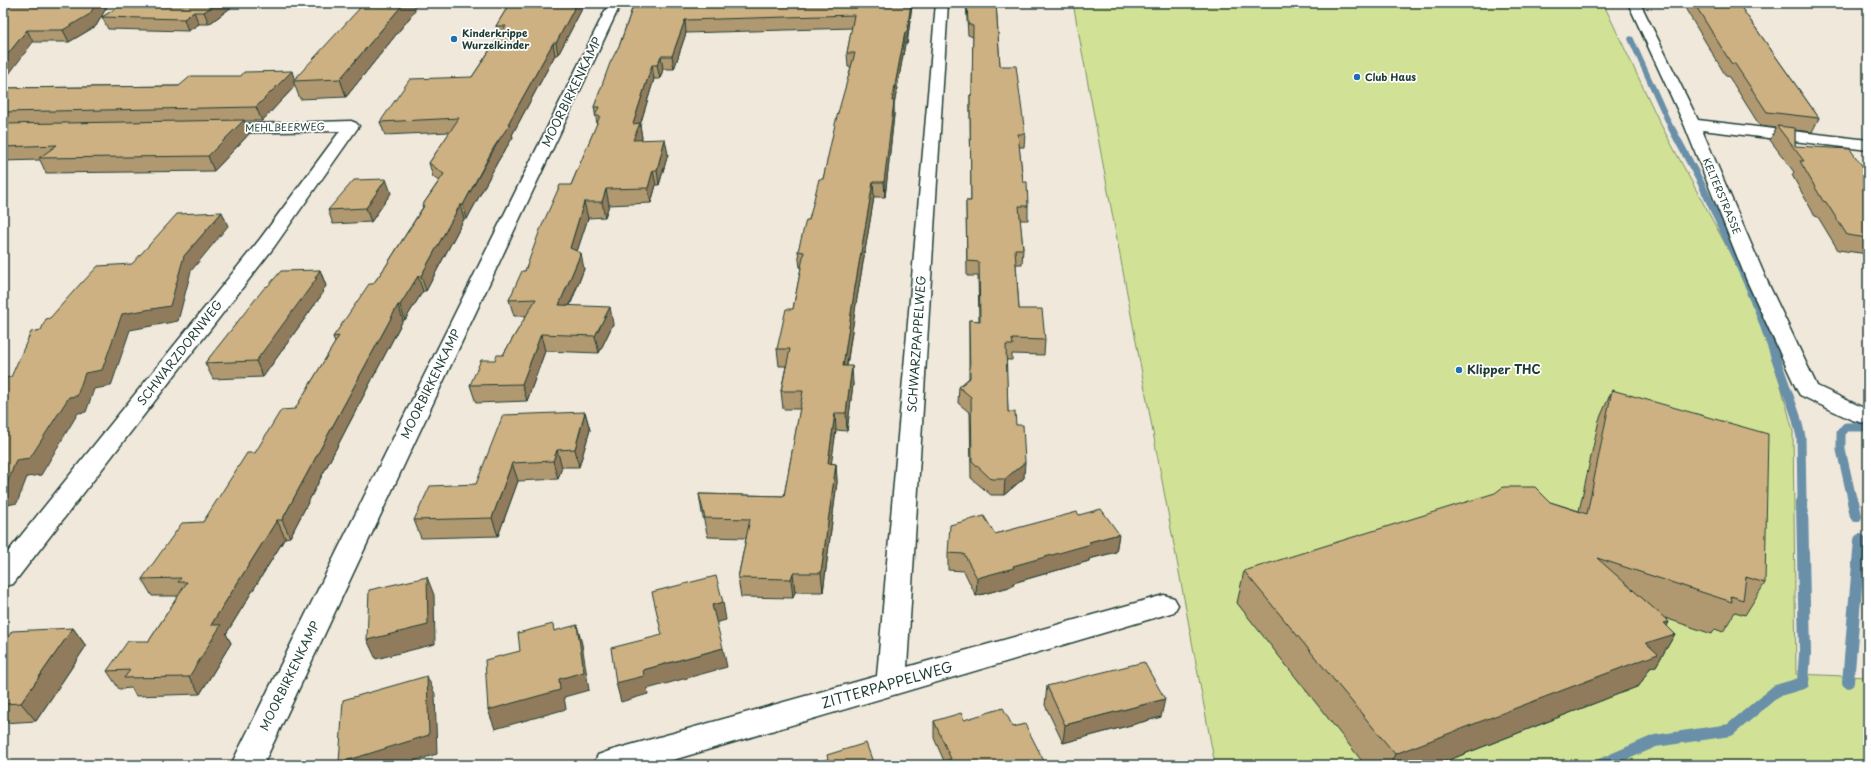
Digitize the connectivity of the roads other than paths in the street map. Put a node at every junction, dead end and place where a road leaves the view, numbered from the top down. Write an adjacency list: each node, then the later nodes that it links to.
1 (615, 3): 12 (street, MOORBIRKENKAMP)
2 (942, 3): 11 (street, SCHWARZPAPPELWEG)
3 (1634, 3): 4 (street, KELTERSTRASSE)
4 (1692, 124): 7 (street); 8 (street, KELTERSTRASSE)
5 (351, 126): 6 (street, MEHLBEERWEG); 9 (street, SCHWARZDORNWEG)
6 (201, 129)
7 (1868, 145)
8 (1868, 417)
9 (3, 577)
10 (1164, 605): 11 (street, ZITTERPAPPELWEG)
11 (892, 684): 13 (street, ZITTERPAPPELWEG)
12 (247, 765)
13 (609, 765)

